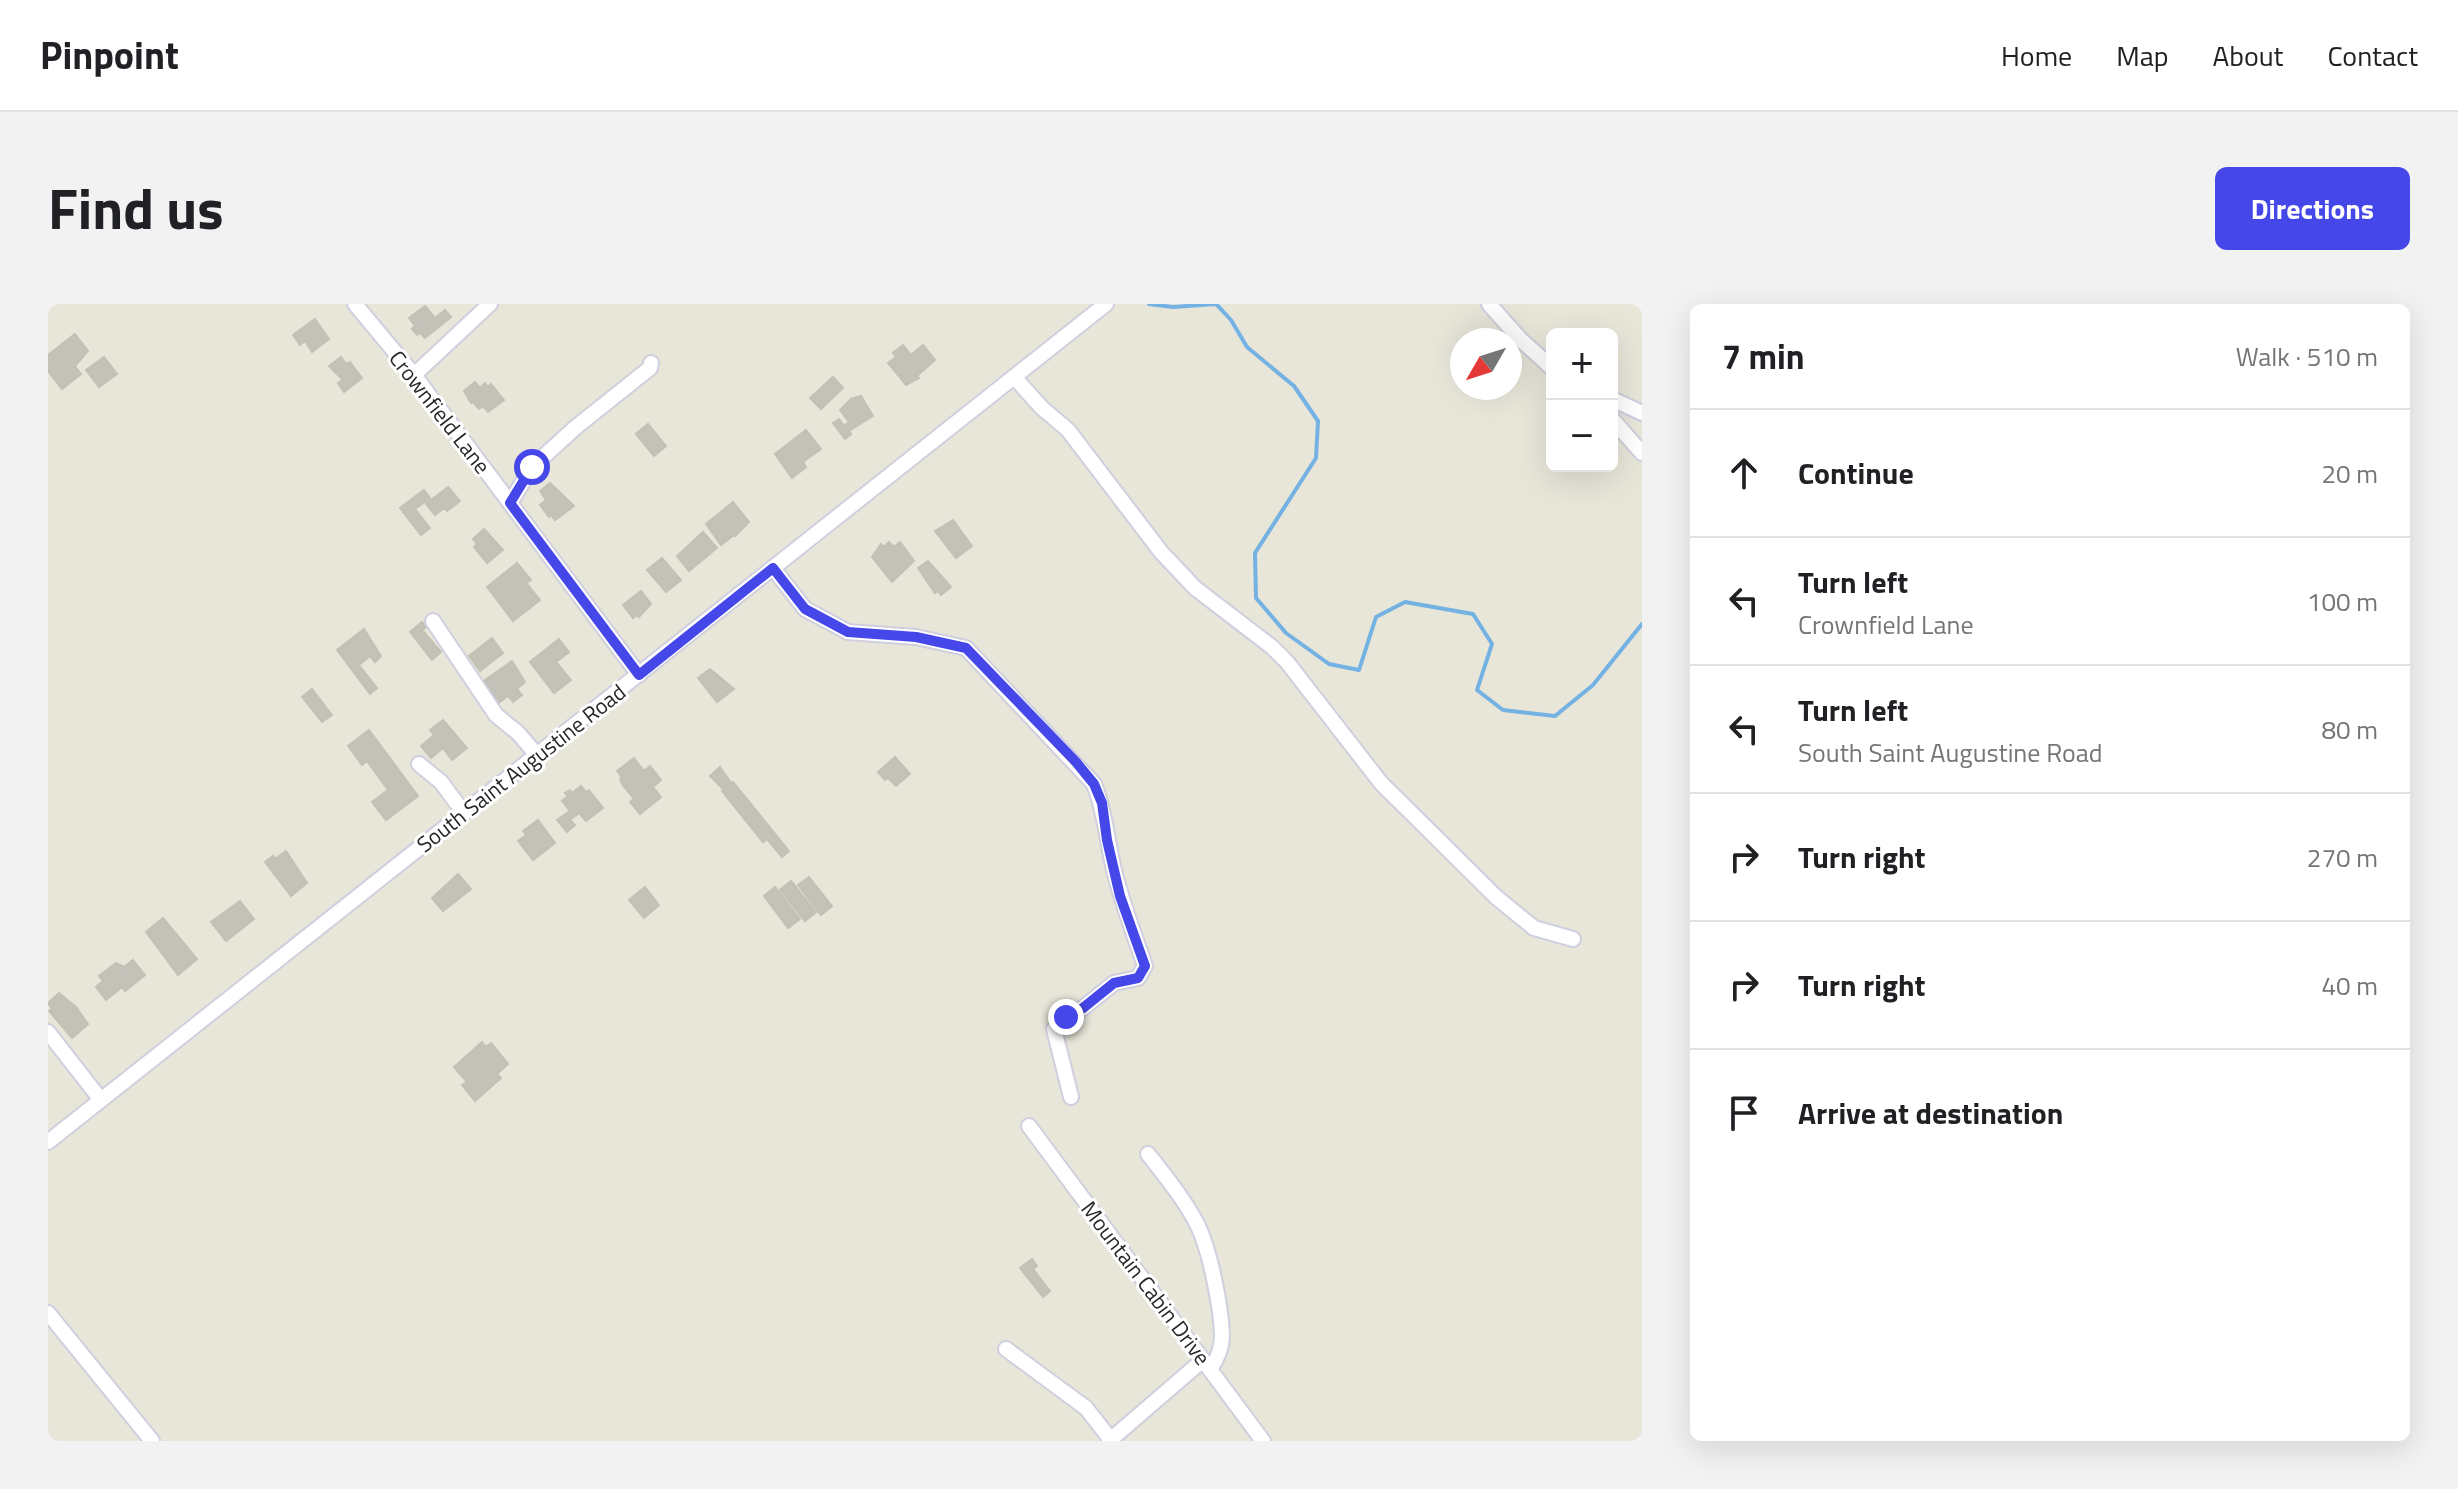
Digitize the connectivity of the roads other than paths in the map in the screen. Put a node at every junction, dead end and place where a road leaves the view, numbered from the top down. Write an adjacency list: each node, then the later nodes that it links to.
1 (355, 304): 7 (street, Crownfield Lane)
2 (490, 304): 7 (street)
3 (1106, 304): 8 (street, South Saint Augustine Road)
4 (1489, 304): 6 (street)
5 (651, 363): 13 (street)
6 (1546, 363)
7 (414, 375): 13 (street, Crownfield Lane)
8 (1014, 377): 14 (street, South Saint Augustine Road); 20 (street)
9 (1614, 400): 10 (street)
10 (1642, 413)
11 (1618, 426): 12 (street)
12 (1642, 453)
13 (510, 503): 16 (street, Crownfield Lane)
14 (773, 568): 16 (street, South Saint Augustine Road); 22 (street)
15 (433, 621): 17 (street)
16 (639, 675): 17 (street, South Saint Augustine Road)
17 (537, 755): 19 (street, South Saint Augustine Road)
18 (419, 764): 19 (street)
19 (464, 813): 23 (street, South Saint Augustine Road)
20 (1573, 939)
21 (48, 1032): 23 (street)
22 (1071, 1097)
23 (101, 1100): 25 (street, South Saint Augustine Road)
24 (1029, 1126): 29 (street, Mountain Cabin Drive)
25 (48, 1142)
26 (1148, 1154): 29 (street)
27 (48, 1313): 31 (street)
28 (1006, 1349): 30 (street)
29 (1207, 1365): 30 (street); 32 (street, Mountain Cabin Drive)
30 (1110, 1440)
31 (152, 1441)
32 (1263, 1441)

